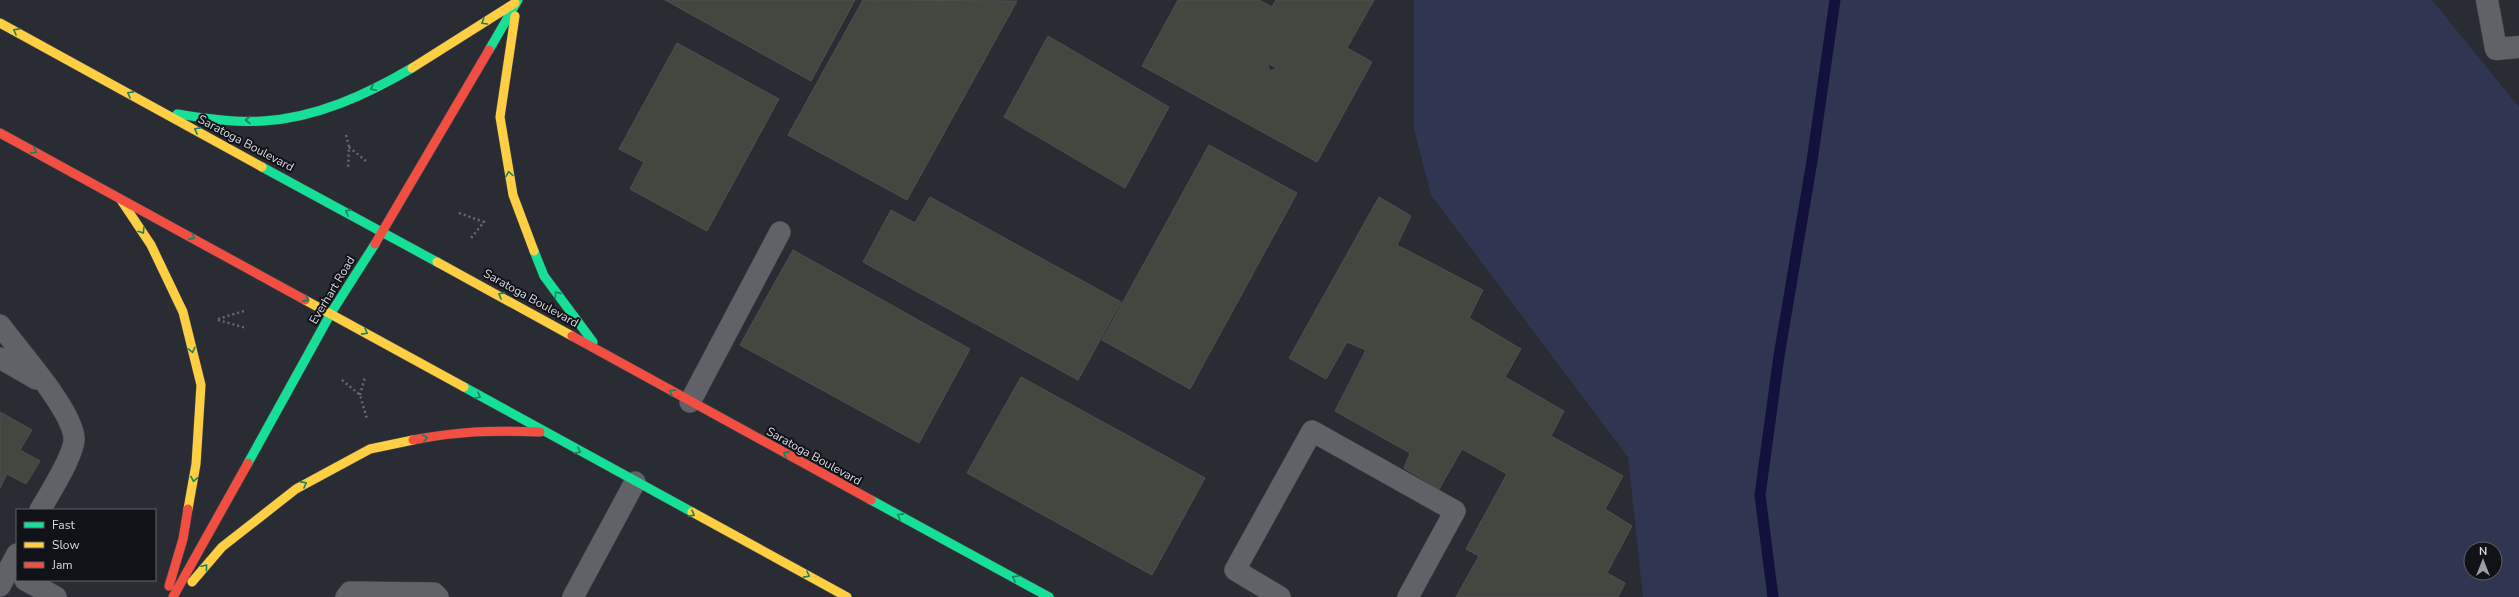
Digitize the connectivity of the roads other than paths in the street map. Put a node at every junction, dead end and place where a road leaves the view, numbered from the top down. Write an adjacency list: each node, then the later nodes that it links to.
1 (2488, 0): 4 (street)
2 (518, 1): 5 (main road, one-way to 5); 8 (main road, Everhart Road); 12 (main road, one-way to 2)
3 (0, 23): 5 (main road, Saratoga Boulevard, one-way to 3)
4 (2519, 48)
5 (164, 112): 8 (main road, Saratoga Boulevard, one-way to 5)
6 (0, 132): 7 (main road, one-way to 7)
7 (121, 198): 10 (main road, one-way to 10); 21 (main road, one-way to 21)
8 (383, 231): 10 (main road, Everhart Road); 12 (main road, Saratoga Boulevard, one-way to 8)
9 (780, 232): 15 (lane)
10 (331, 313): 16 (main road, one-way to 16); 22 (main road, Everhart Road)
11 (0, 325): 14 (lane)
12 (597, 348): 15 (main road, Saratoga Boulevard, one-way to 12)
13 (0, 358): 14 (lane)
14 (44, 383): 18 (lane)
15 (690, 402): 28 (main road, Saratoga Boulevard, one-way to 15)
16 (544, 433): 17 (main road, one-way to 17); 23 (main road, one-way to 16)
17 (635, 482): 26 (lane); 27 (main road, one-way to 27)
18 (41, 509)
19 (27, 581): 20 (lane)
20 (56, 597)
21 (166, 597)
22 (173, 597)
23 (180, 597)
24 (346, 597): 25 (lane)
25 (438, 597)
26 (573, 597)
27 (847, 597)
28 (1049, 597)
29 (1280, 597): 30 (lane)
30 (1408, 597)

